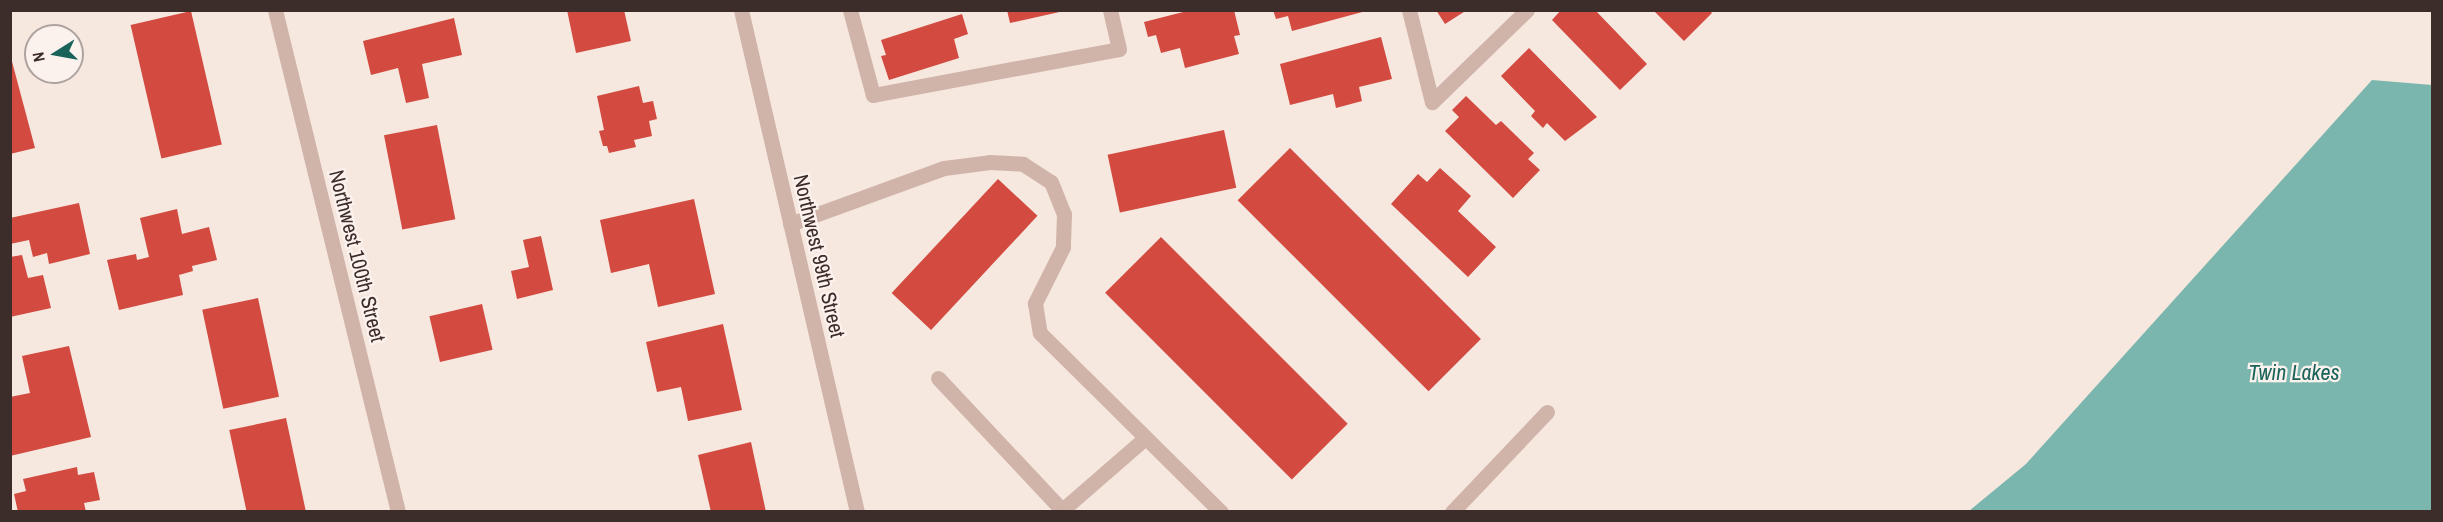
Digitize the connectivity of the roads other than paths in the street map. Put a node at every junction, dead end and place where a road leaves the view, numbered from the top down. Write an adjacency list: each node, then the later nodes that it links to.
1 (274, 10): 12 (street, Northwest 100th Street)
2 (741, 10): 7 (street, Northwest 99th Street)
3 (850, 10): 4 (street)
4 (1110, 10)
5 (1409, 10): 6 (street)
6 (1527, 10)
7 (790, 224): 10 (street); 13 (street, Northwest 99th Street)
8 (938, 378): 11 (street)
9 (1547, 412): 15 (street)
10 (1145, 438): 11 (street); 14 (street)
11 (1062, 511)
12 (398, 512)
13 (856, 512)
14 (1221, 512)
15 (1452, 512)

